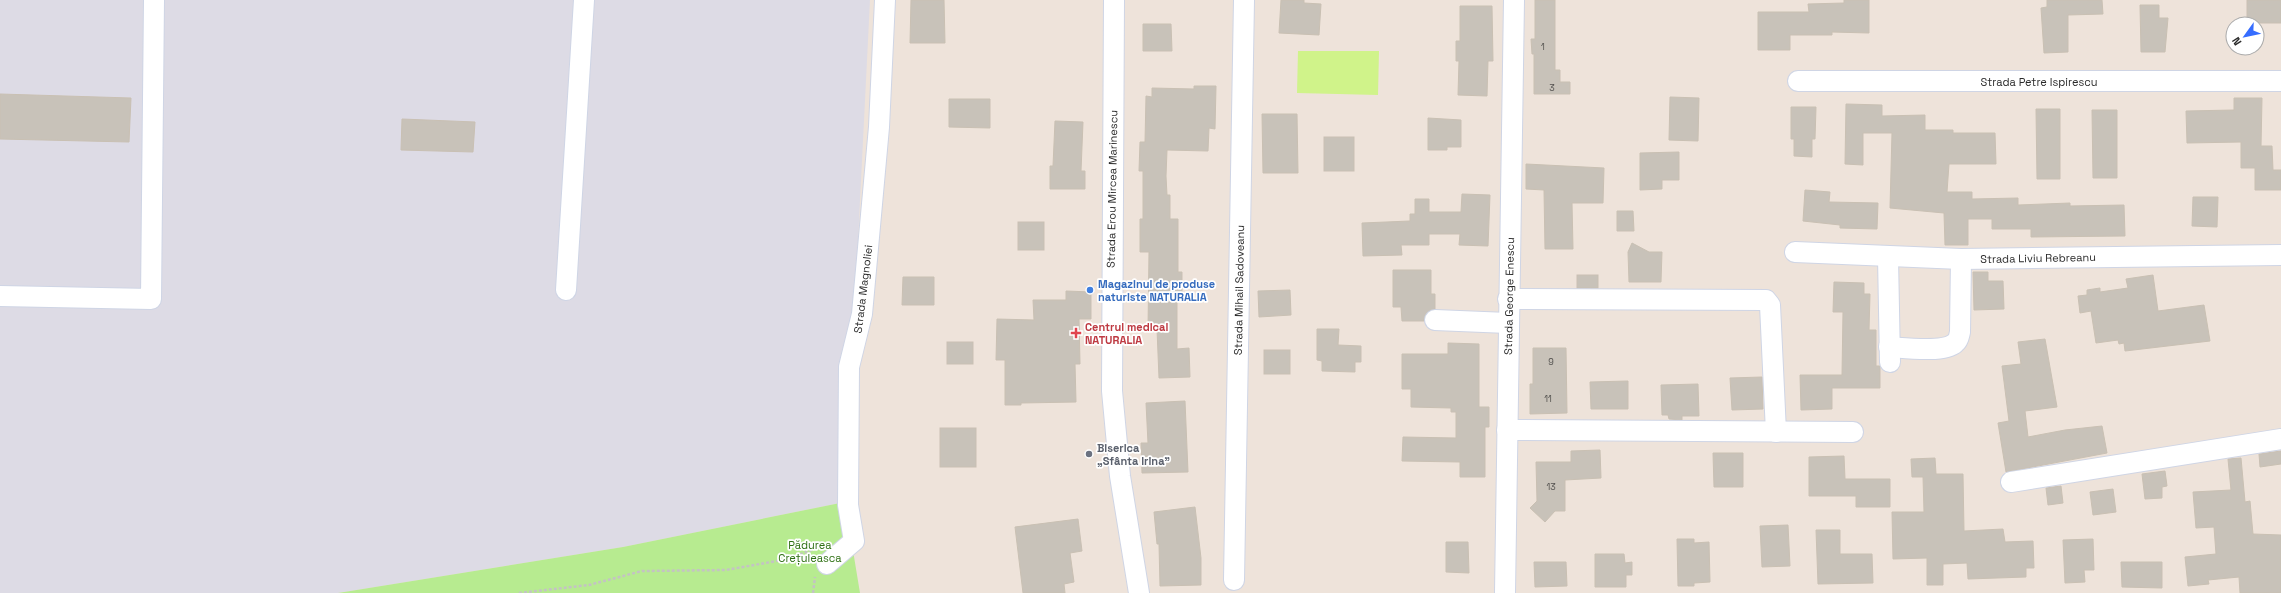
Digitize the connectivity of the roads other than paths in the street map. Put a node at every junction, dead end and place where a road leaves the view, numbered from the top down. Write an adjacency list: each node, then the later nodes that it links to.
1 (154, 0): 14 (street)
2 (584, 0): 13 (street)
3 (885, 0): 23 (street, Strada Magnoliei)
4 (1114, 0): 25 (street, Strada Erou Mircea Marinescu)
5 (1244, 0): 24 (street, Strada Mihail Sadoveanu)
6 (1514, 0): 15 (street, Strada George Enescu)
7 (1798, 81): 8 (street, Strada Petre Ispirescu)
8 (2281, 81)
9 (1795, 252): 11 (street, Strada Liviu Rebreanu)
10 (2281, 255): 12 (street, Strada Liviu Rebreanu)
11 (1888, 257): 12 (street, Strada Liviu Rebreanu); 12 (street)
12 (1960, 259)
13 (566, 290)
14 (0, 296)
15 (1508, 299): 17 (street, Strada George Enescu); 19 (street)
16 (1435, 320): 17 (street)
17 (1508, 322): 18 (street, Strada George Enescu)
18 (1507, 430): 19 (street); 26 (street, Strada George Enescu)
19 (1776, 432): 20 (street)
20 (1853, 432)
21 (2281, 439): 22 (street)
22 (2011, 482)
23 (823, 555)
24 (1234, 580)
25 (1139, 593)
26 (1506, 593)

